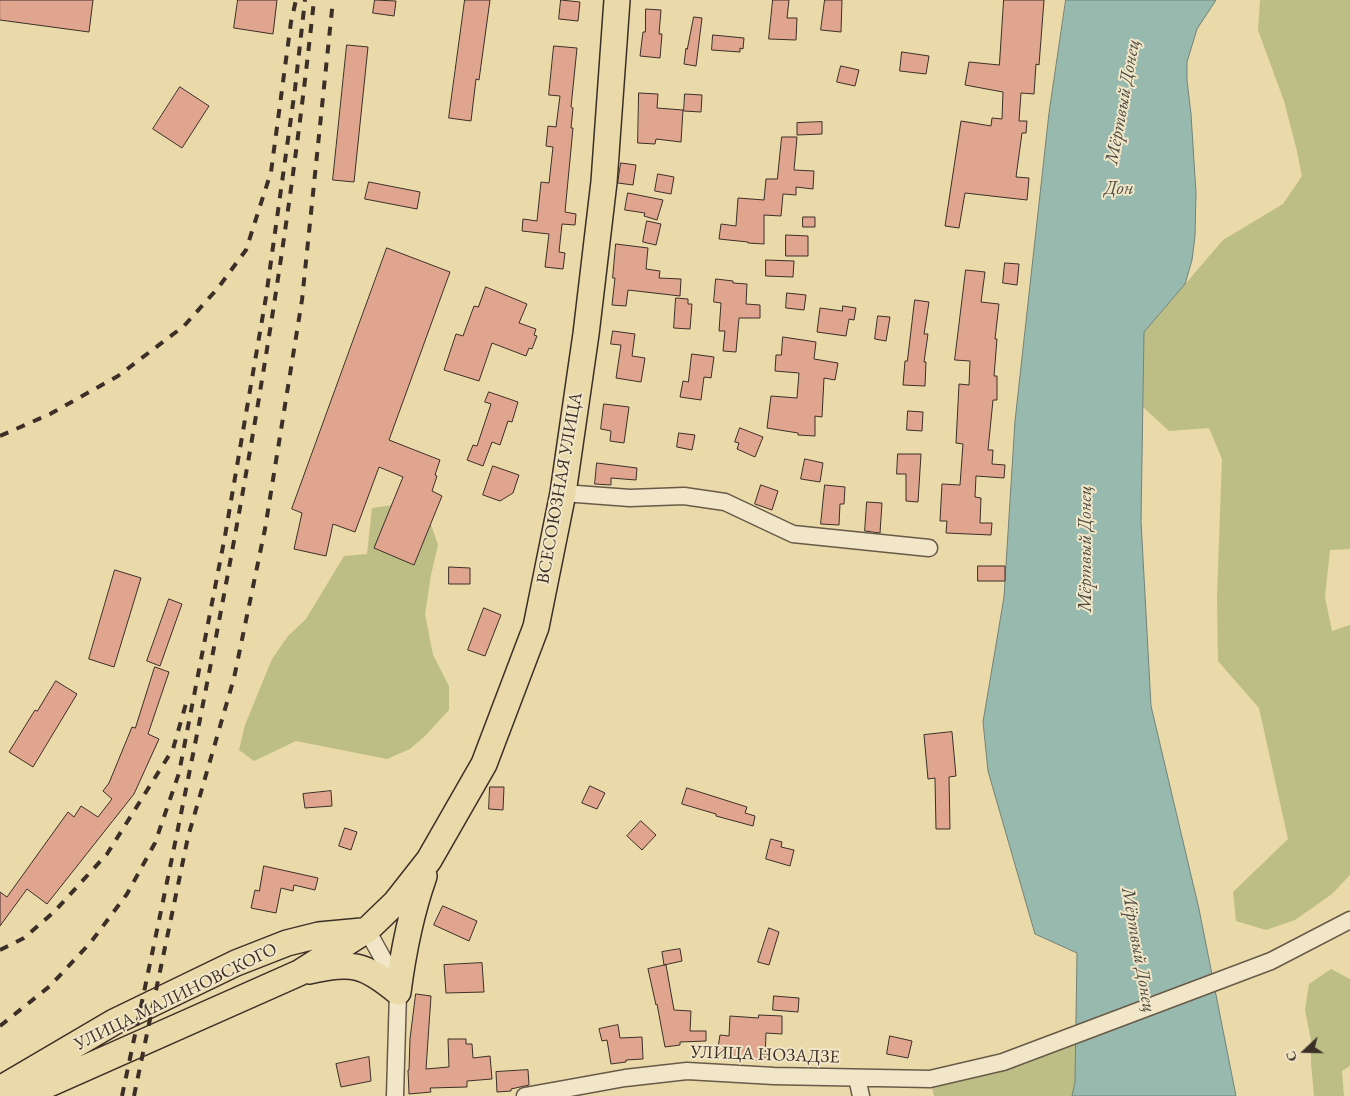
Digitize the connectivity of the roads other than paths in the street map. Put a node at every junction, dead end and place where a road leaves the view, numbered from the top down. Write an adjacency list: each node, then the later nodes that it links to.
1 (617, 0): 2 (highway, ВСЕСОЮЗНАЯ УЛИЦА)
2 (563, 493): 3 (street); 4 (highway, ВСЕСОЮЗНАЯ УЛИЦА)
3 (929, 548)
4 (430, 860): 6 (highway, ВСЕСОЮЗНАЯ УЛИЦА); 8 (highway)
5 (1350, 920): 9 (street, УЛИЦА НОЗАДЗЕ)
6 (367, 930): 7 (highway, УЛИЦА МАЛИНОВСКОГО); 8 (street); 10 (highway, УЛИЦА МАЛИНОВСКОГО)
7 (299, 973): 8 (highway); 11 (highway, УЛИЦА МАЛИНОВСКОГО)
8 (398, 992): 12 (street)
9 (857, 1078): 13 (street, УЛИЦА НОЗАДЗЕ); 14 (street)
10 (0, 1089)
11 (22, 1096)
12 (395, 1096)
13 (525, 1096)
14 (861, 1096)

